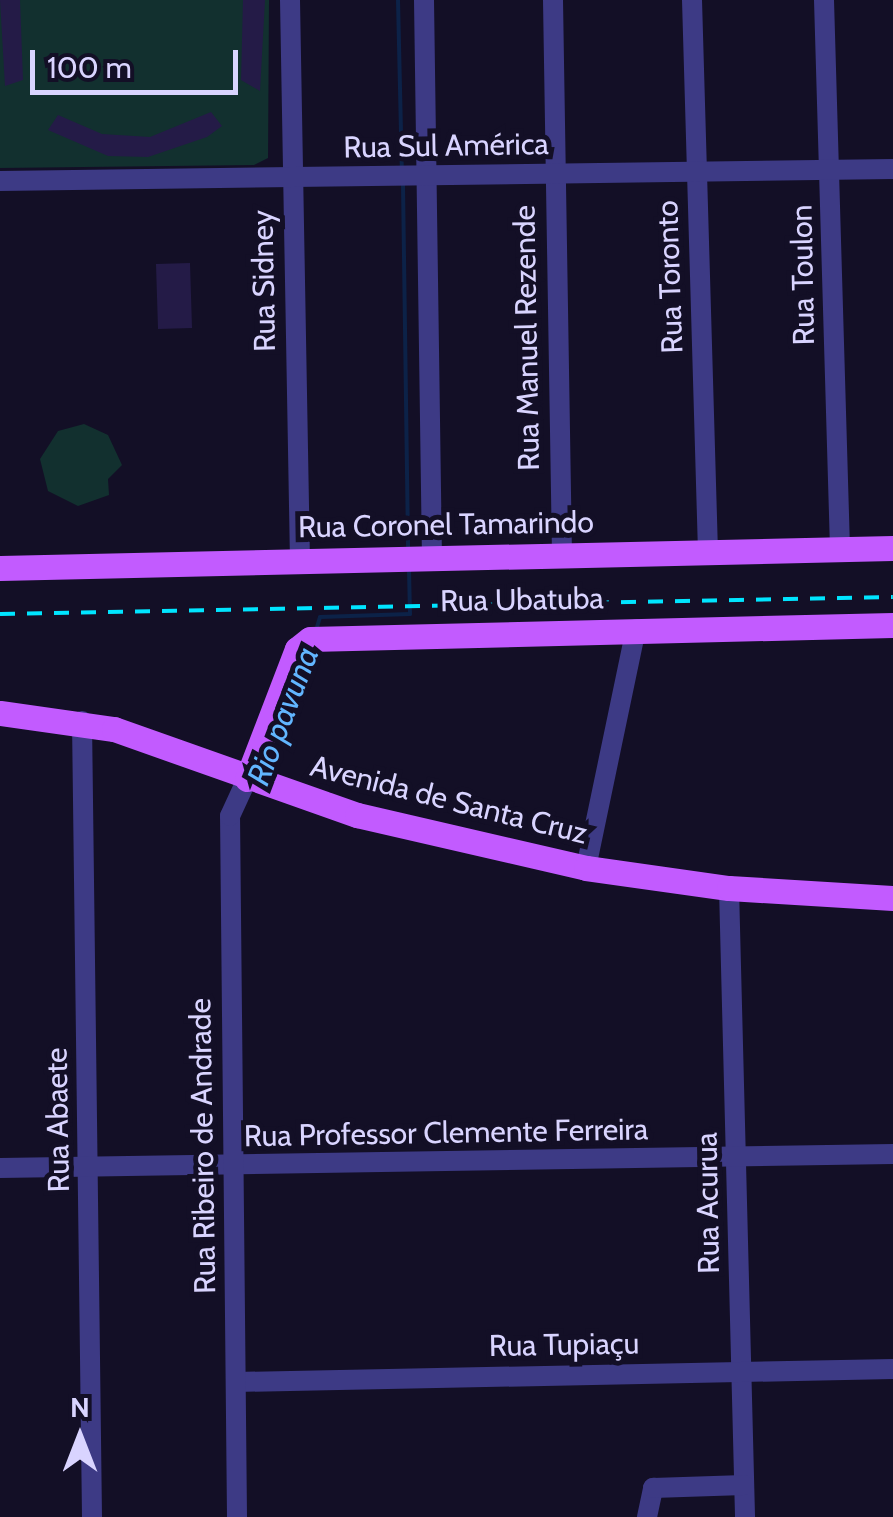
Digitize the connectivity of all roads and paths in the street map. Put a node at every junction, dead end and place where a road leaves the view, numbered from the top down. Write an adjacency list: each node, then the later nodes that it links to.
1 (290, 0): 11 (street, Rua Sidney)
2 (424, 0): 10 (street)
3 (553, 0): 9 (street, Rua Manuel Rezende)
4 (692, 0): 8 (street, Rua Toronto)
5 (824, 0): 7 (street, Rua Toulon)
6 (893, 168): 7 (street, Rua Sul América)
7 (830, 170): 8 (street, Rua Sul América); 14 (street, Rua Toulon)
8 (696, 172): 9 (street, Rua Sul América); 15 (street, Rua Toronto)
9 (554, 174): 10 (street, Rua Sul América); 16 (street, Rua Manuel Rezende)
10 (426, 177): 11 (street, Rua Sul América); 17 (street)
11 (292, 178): 12 (street, Rua Sul América); 18 (street, Rua Sidney)
12 (0, 181)
13 (893, 548): 14 (main road, Rua Coronel Tamarindo)
14 (840, 549): 15 (main road, Rua Coronel Tamarindo)
15 (708, 552): 16 (main road, Rua Coronel Tamarindo)
16 (562, 555): 17 (main road, Rua Coronel Tamarindo)
17 (432, 558): 18 (main road, Rua Coronel Tamarindo)
18 (300, 561): 19 (main road, Rua Coronel Tamarindo)
19 (0, 568)
20 (893, 626): 21 (main road, Rua Ubatuba)
21 (636, 630): 24 (main road, Rua Ubatuba); 25 (street)
22 (0, 713): 23 (main road, Avenida de Santa Cruz)
23 (82, 722): 24 (main road, Avenida de Santa Cruz); 30 (street, Rua Abaete)
24 (247, 779): 25 (main road, Avenida de Santa Cruz); 31 (street, Rua Ribeiro de Andrade)
25 (586, 868): 26 (main road, Avenida de Santa Cruz)
26 (729, 888): 27 (main road, Avenida de Santa Cruz); 29 (street, Rua Acurua)
27 (893, 898)
28 (893, 1154): 29 (street, Rua Professor Clemente Ferreira)
29 (736, 1157): 31 (street, Rua Professor Clemente Ferreira); 34 (street, Rua Acurua)
30 (89, 1167): 31 (street, Rua Professor Clemente Ferreira); 32 (street, Rua Professor Clemente Ferreira); 37 (street, Rua Abaete)
31 (238, 1167): 35 (street, Rua Ribeiro de Andrade)
32 (0, 1168)
33 (893, 1369): 34 (street, Rua Tupiaçu)
34 (742, 1371): 35 (street, Rua Tupiaçu); 36 (street, Rua Acurua)
35 (239, 1382): 38 (street, Rua Ribeiro de Andrade)
36 (744, 1485): 39 (street); 40 (street, Rua Acurua)
37 (92, 1517)
38 (237, 1517)
39 (647, 1517)
40 (745, 1517)

